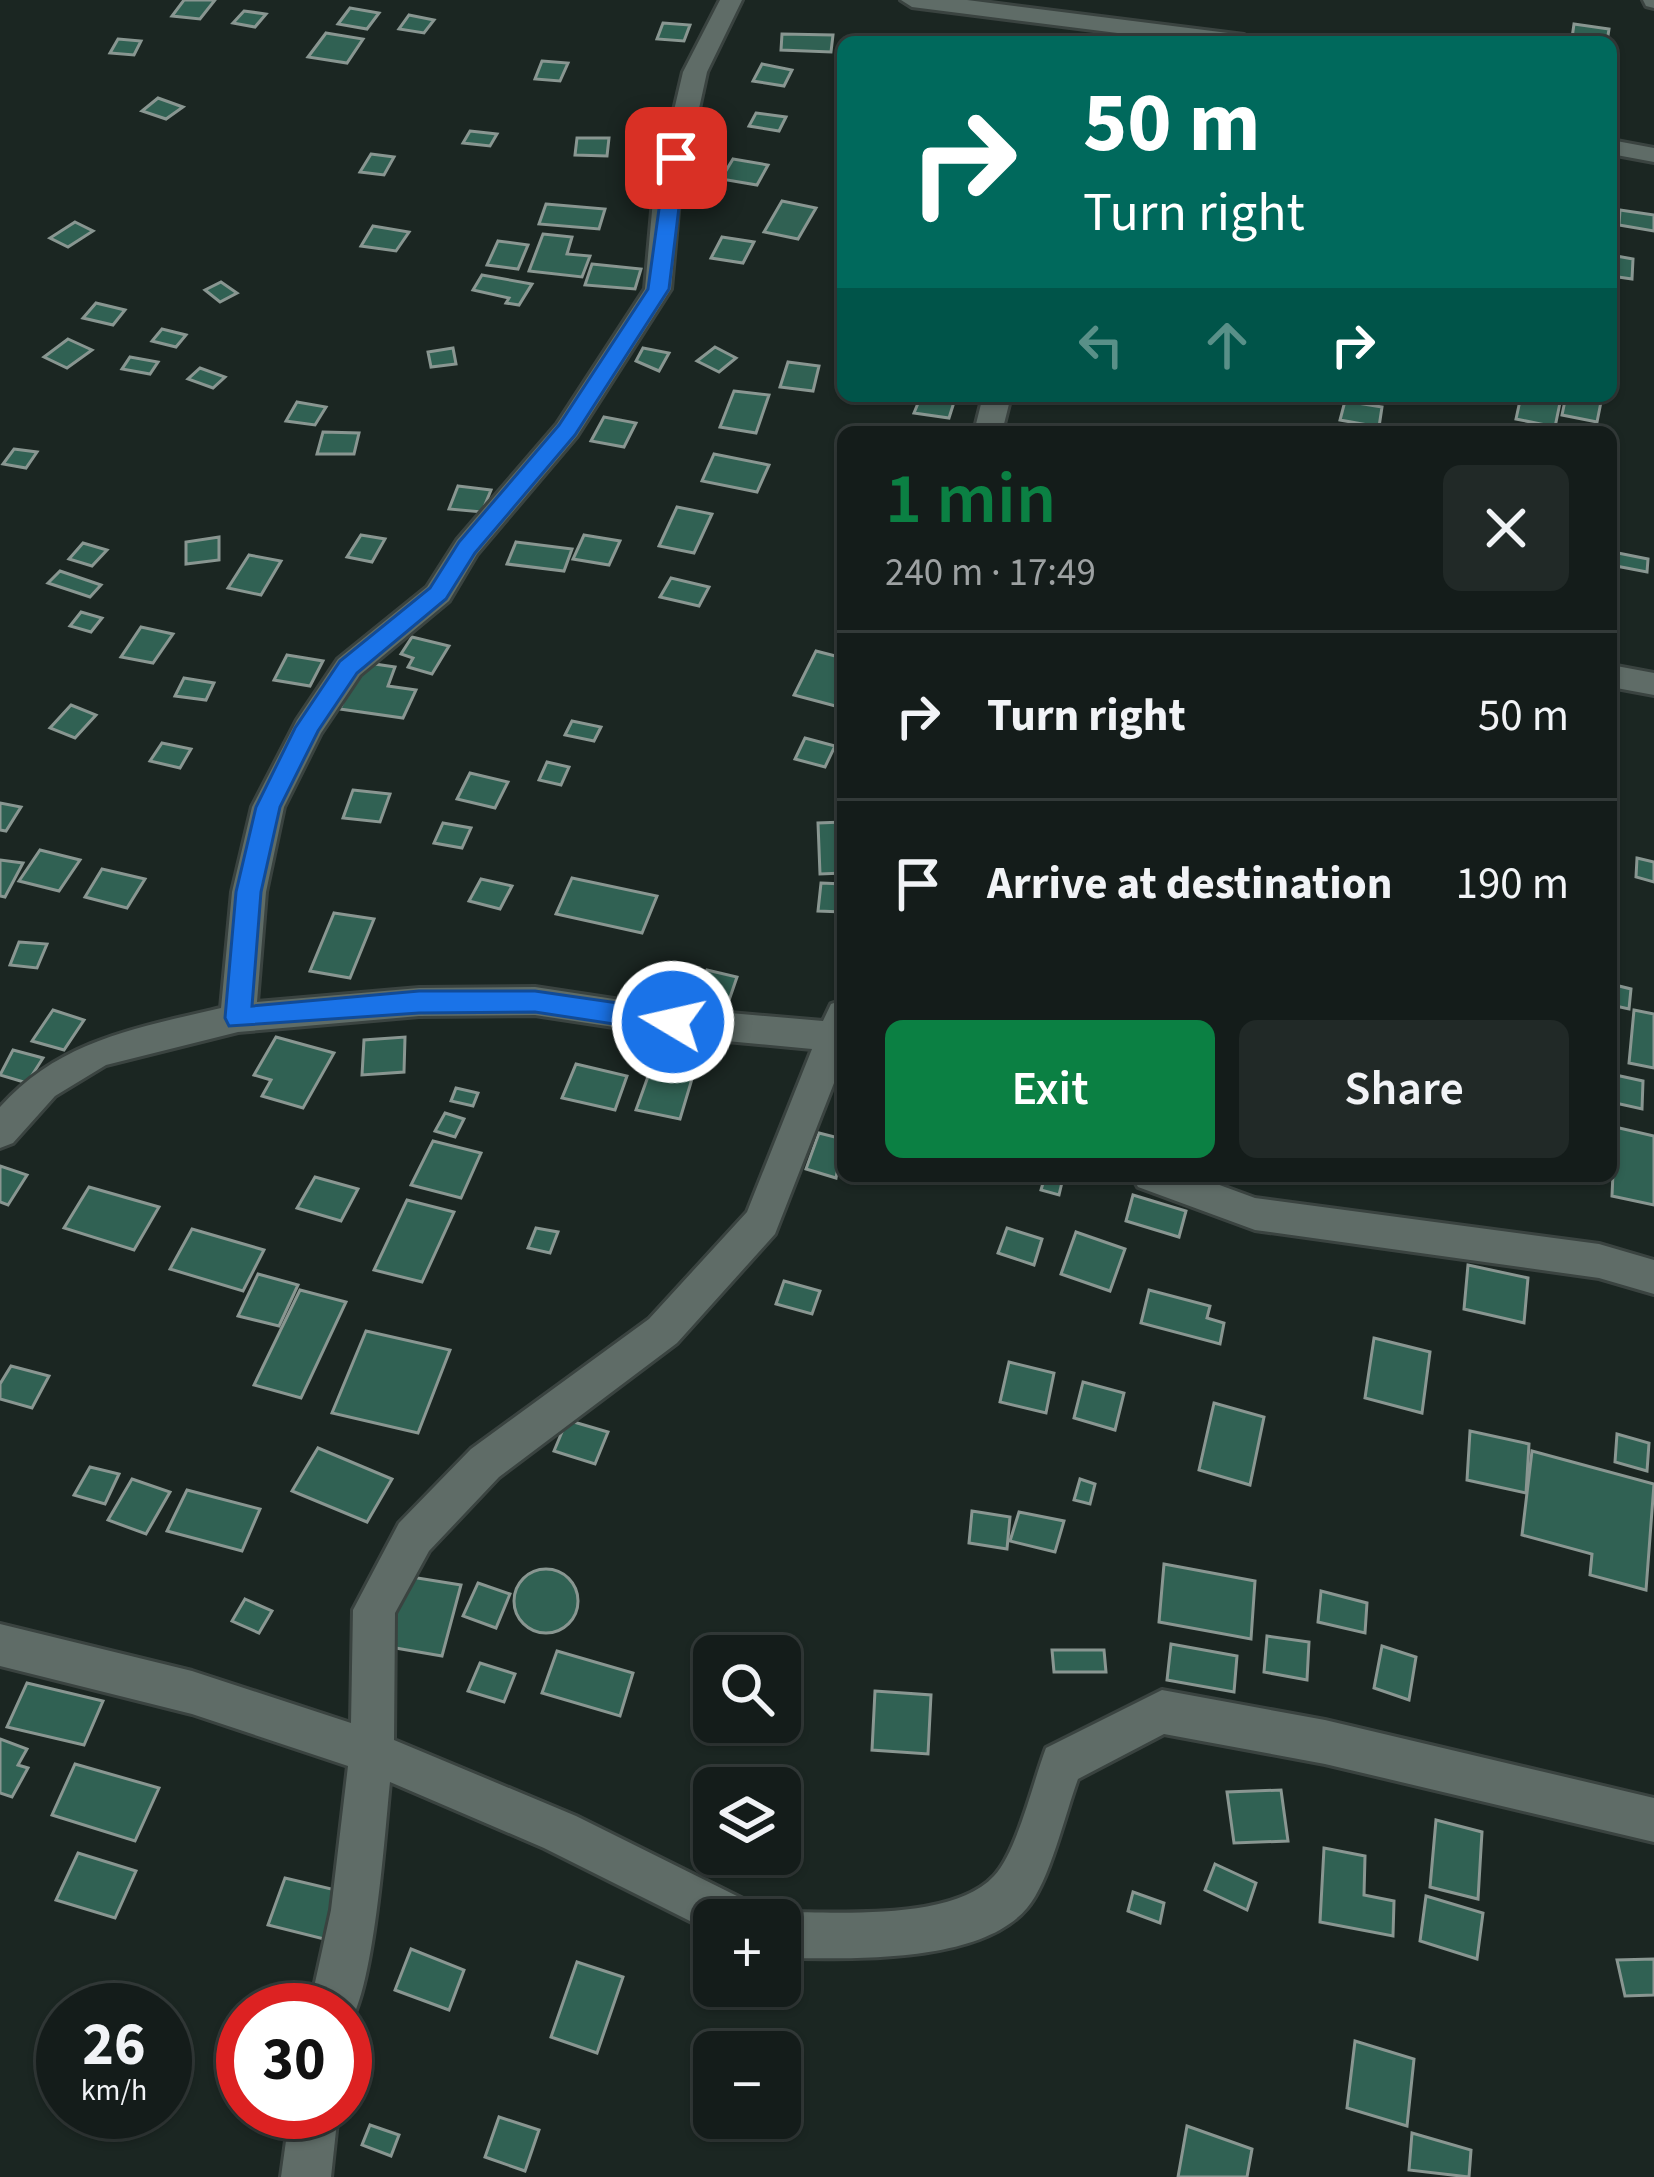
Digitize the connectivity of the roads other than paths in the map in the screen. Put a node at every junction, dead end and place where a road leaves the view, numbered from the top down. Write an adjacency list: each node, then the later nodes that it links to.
1 (731, 0): 9 (street)
2 (911, 0): 3 (street)
3 (1036, 30): 4 (street)
4 (1140, 36)
5 (1617, 148): 6 (street)
6 (1654, 155)
7 (1617, 677): 8 (street)
8 (1654, 684)
9 (238, 1018): 10 (street); 12 (street)
10 (837, 1028)
11 (837, 1038): 16 (street)
12 (0, 1132)
13 (1167, 1182): 14 (street)
14 (1654, 1277)
15 (0, 1645): 16 (street)
16 (372, 1748): 18 (street); 20 (street)
17 (1654, 1820): 19 (street)
18 (697, 1899)
19 (801, 1935)
20 (339, 1983)
21 (310, 2139): 22 (street)
22 (305, 2177)

